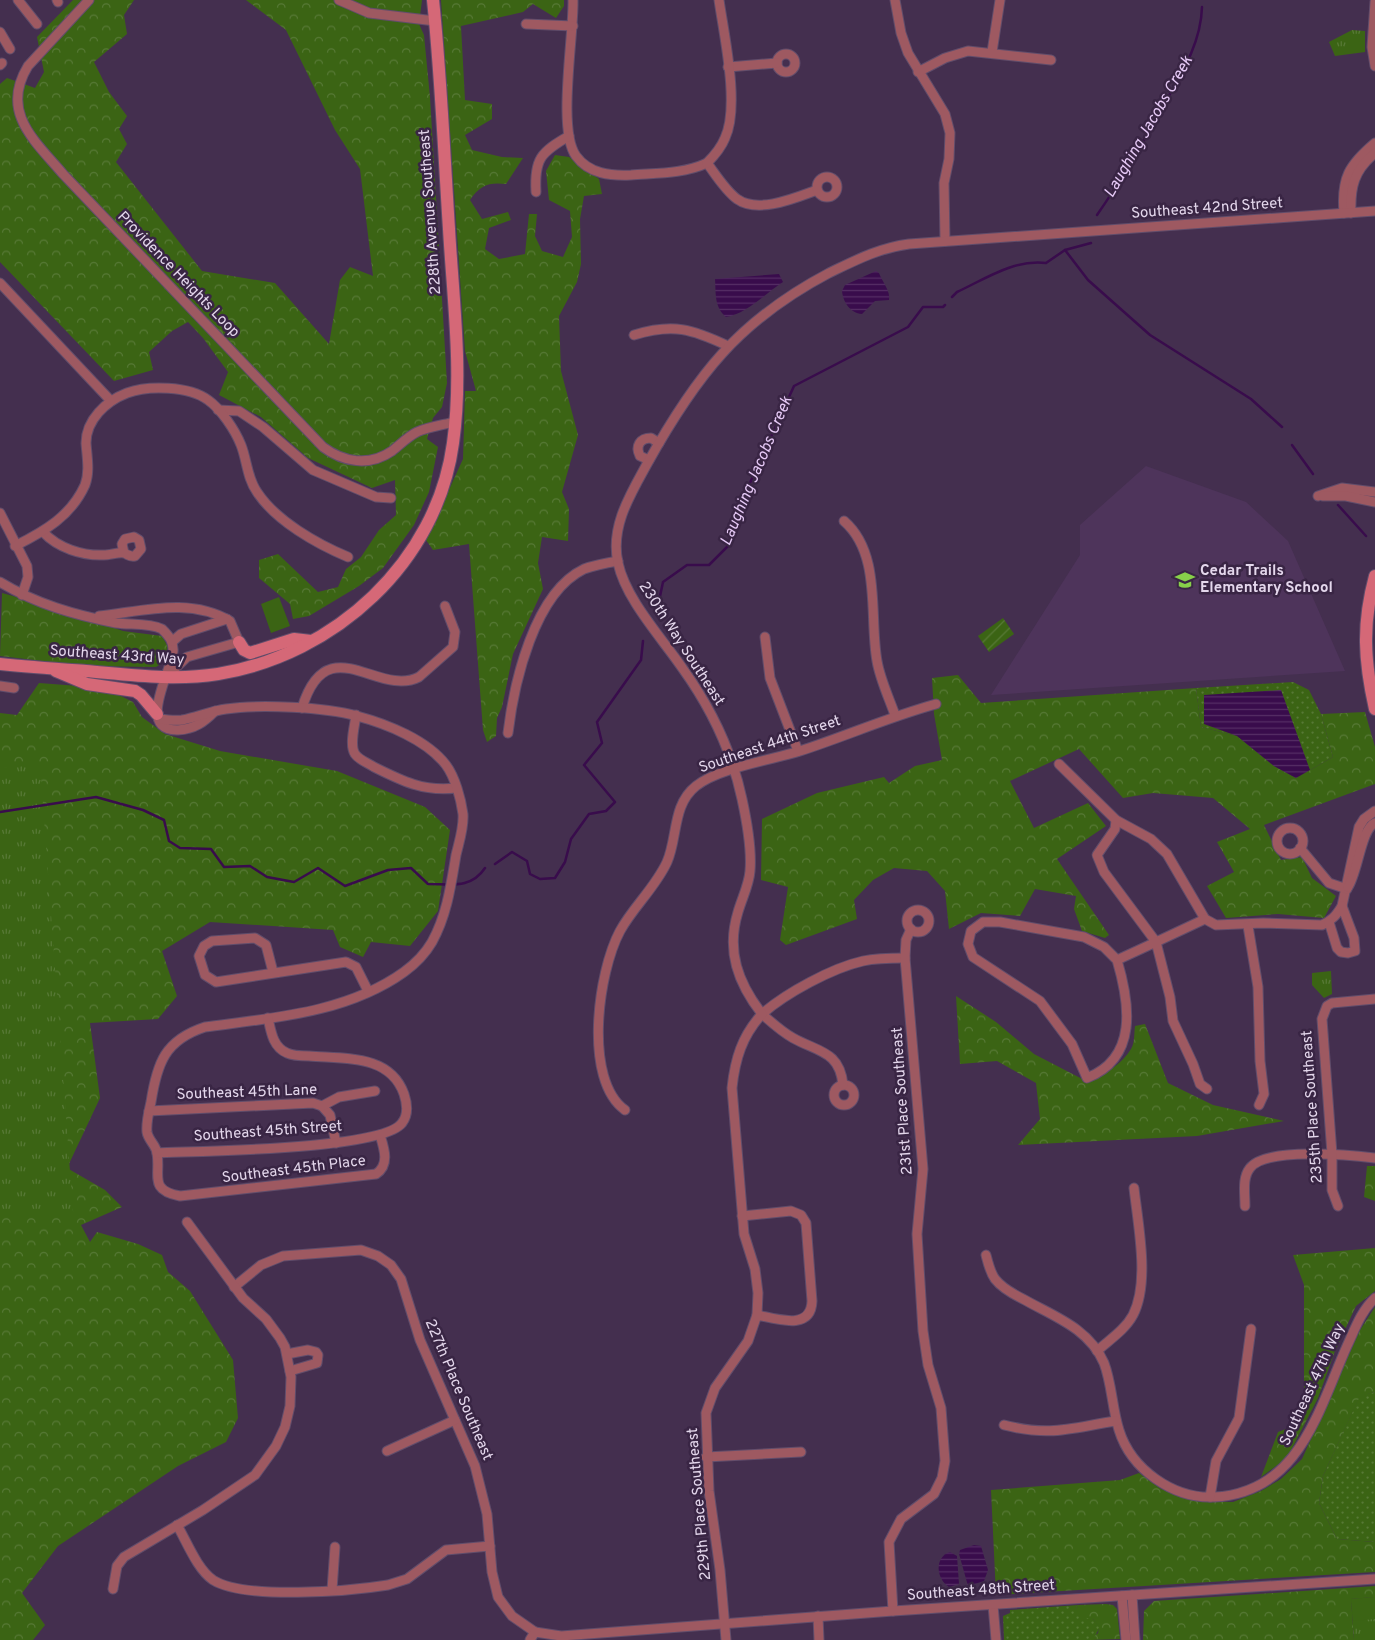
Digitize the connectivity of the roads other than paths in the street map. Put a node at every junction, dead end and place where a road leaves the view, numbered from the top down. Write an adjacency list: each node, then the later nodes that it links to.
1 (18, 0): 11 (street)
2 (89, 0): 37 (street, Providence Heights Loop)
3 (339, 0): 10 (street)
4 (433, 0): 10 (main road, 228th Avenue Southeast)
5 (573, 0): 13 (street)
6 (719, 0): 20 (street)
7 (895, 0): 21 (street)
8 (1000, 0): 16 (street)
9 (1375, 2): 19 (street)
10 (435, 21): 37 (main road, 228th Avenue Southeast)
11 (37, 24)
12 (526, 24): 13 (street)
13 (573, 26): 22 (street)
14 (0, 32): 15 (street)
15 (10, 49)
16 (992, 52): 17 (street); 21 (street)
17 (1051, 60)
18 (777, 63): 20 (street)
19 (1375, 66)
20 (728, 67): 25 (street)
21 (918, 72): 30 (street)
22 (569, 136): 25 (street); 27 (street)
23 (1375, 143): 29 (street)
24 (1375, 153): 29 (street)
25 (706, 163): 26 (street)
26 (817, 190)
27 (536, 192)
28 (1375, 211): 29 (street, Southeast 42nd Street)
29 (1348, 213): 30 (street, Southeast 42nd Street)
30 (945, 241): 31 (street, Southeast 42nd Street)
31 (892, 246): 34 (street, 230th Way Southeast)
32 (0, 283): 35 (street)
33 (634, 335): 34 (street)
34 (728, 346): 38 (street, 230th Way Southeast)
35 (111, 401): 36 (street); 45 (street)
36 (218, 410): 41 (street); 48 (street)
37 (454, 422): 58 (main road, Southeast 43rd Way)
38 (659, 443): 39 (street, 230th Way Southeast); 39 (street)
39 (649, 460): 49 (street, 230th Way Southeast)
40 (1375, 492): 42 (street)
41 (391, 498)
42 (1375, 502)
43 (0, 513): 46 (street)
44 (844, 521): 72 (street)
45 (43, 532): 46 (street); 47 (street)
46 (16, 546): 52 (street)
47 (124, 553)
48 (348, 557)
49 (618, 561): 74 (street); 77 (street, 230th Way Southeast)
50 (1375, 576): 65 (main road)
51 (0, 582): 52 (street)
52 (22, 595): 54 (street)
53 (445, 606): 69 (street)
54 (94, 617): 55 (street); 57 (street)
55 (227, 619): 57 (street); 59 (street)
56 (765, 637): 75 (street)
57 (172, 641): 60 (street)
58 (310, 641): 59 (main road); 64 (main road, Southeast 43rd Way)
59 (238, 642): 61 (street)
60 (173, 652): 61 (street); 64 (street)
61 (187, 657): 64 (street)
62 (0, 664): 63 (main road, Southeast 43rd Way)
63 (52, 669): 64 (main road, Southeast 43rd Way); 73 (main road)
64 (164, 678): 73 (street)
65 (1372, 682): 70 (main road)
66 (0, 686): 67 (street)
67 (14, 688)
68 (936, 704): 72 (street, Southeast 44th Street)
69 (302, 708): 71 (street); 73 (street)
70 (1375, 709)
71 (356, 715): 78 (street); 78 (street)
72 (895, 715): 75 (street, Southeast 44th Street)
73 (158, 717)
74 (508, 733)
75 (798, 751): 77 (street, Southeast 44th Street)
76 (1059, 764): 80 (street)
77 (734, 770): 95 (street, 230th Way Southeast); 102 (street, Southeast 44th Street)
78 (456, 788): 93 (street)
79 (1375, 811): 83 (street)
80 (1116, 820): 85 (street); 89 (street)
81 (1375, 823): 83 (street)
82 (1300, 848): 83 (street)
83 (1347, 889): 84 (street)
84 (1342, 906): 86 (street); 86 (street)
85 (1205, 918): 87 (street); 89 (street)
86 (1330, 922): 87 (street)
87 (1248, 926): 100 (street)
88 (912, 929): 90 (street, 231st Place Southeast)
89 (1156, 942): 91 (street); 98 (street)
90 (905, 958): 95 (street); 138 (street, 231st Place Southeast)
91 (1116, 960): 91 (street)
92 (273, 972): 92 (street); 93 (street)
93 (368, 991): 96 (street)
94 (1375, 999): 107 (street, 235th Place Southeast)
95 (762, 1014): 97 (street, 230th Way Southeast); 112 (street, 229th Place Southeast)
96 (268, 1018): 103 (street); 104 (street, Southeast 45th Street)
97 (843, 1085)
98 (1207, 1089)
99 (375, 1091): 101 (street, Southeast 45th Lane)
100 (1259, 1105)
101 (322, 1106): 103 (street, Southeast 45th Lane); 105 (street)
102 (624, 1110)
103 (149, 1111): 106 (street)
104 (380, 1135): 105 (street, Southeast 45th Street); 106 (street, Southeast 45th Place)
105 (336, 1144): 106 (street, Southeast 45th Street)
106 (158, 1154)
107 (1332, 1154): 108 (street); 110 (street); 111 (street, 235th Place Southeast)
108 (1375, 1158)
109 (1134, 1188): 119 (street)
110 (1246, 1206)
111 (1338, 1206)
112 (742, 1216): 117 (street, 229th Place Southeast); 117 (street)
113 (187, 1222): 115 (street)
114 (986, 1255): 119 (street, Southeast 47th Way)
115 (234, 1287): 120 (street); 122 (street, 227th Place Southeast)
116 (1375, 1298): 128 (street, Southeast 47th Way)
117 (757, 1315): 127 (street, 229th Place Southeast)
118 (1251, 1329): 128 (street)
119 (1097, 1351): 123 (street, Southeast 47th Way)
120 (287, 1354): 121 (street); 121 (street)
121 (290, 1371): 129 (street)
122 (455, 1420): 125 (street); 130 (street, 227th Place Southeast)
123 (1116, 1421): 124 (street); 128 (street, Southeast 47th Way)
124 (1004, 1425)
125 (387, 1451)
126 (801, 1452): 127 (street)
127 (706, 1457): 140 (street, 229th Place Southeast)
128 (1210, 1497)
129 (177, 1525): 133 (street); 134 (street)
130 (490, 1546): 134 (street); 141 (street, 227th Place Southeast)
131 (335, 1547): 134 (street)
132 (1375, 1579): 135 (street, Southeast 48th Street)
133 (113, 1589)
134 (332, 1590)
135 (1132, 1595): 136 (street, Southeast 48th Street); 147 (street)
136 (1122, 1596): 137 (street, Southeast 48th Street); 146 (street)
137 (993, 1605): 138 (street, Southeast 48th Street); 145 (street)
138 (893, 1611): 139 (street, Southeast 48th Street)
139 (818, 1616): 140 (street, Southeast 48th Street); 144 (street)
140 (724, 1624): 141 (street, Southeast 48th Street); 143 (street, 229th Place Southeast)
141 (535, 1632): 142 (street)
142 (530, 1640)
143 (726, 1640)
144 (819, 1640)
145 (996, 1640)
146 (1126, 1640)
147 (1135, 1640)

